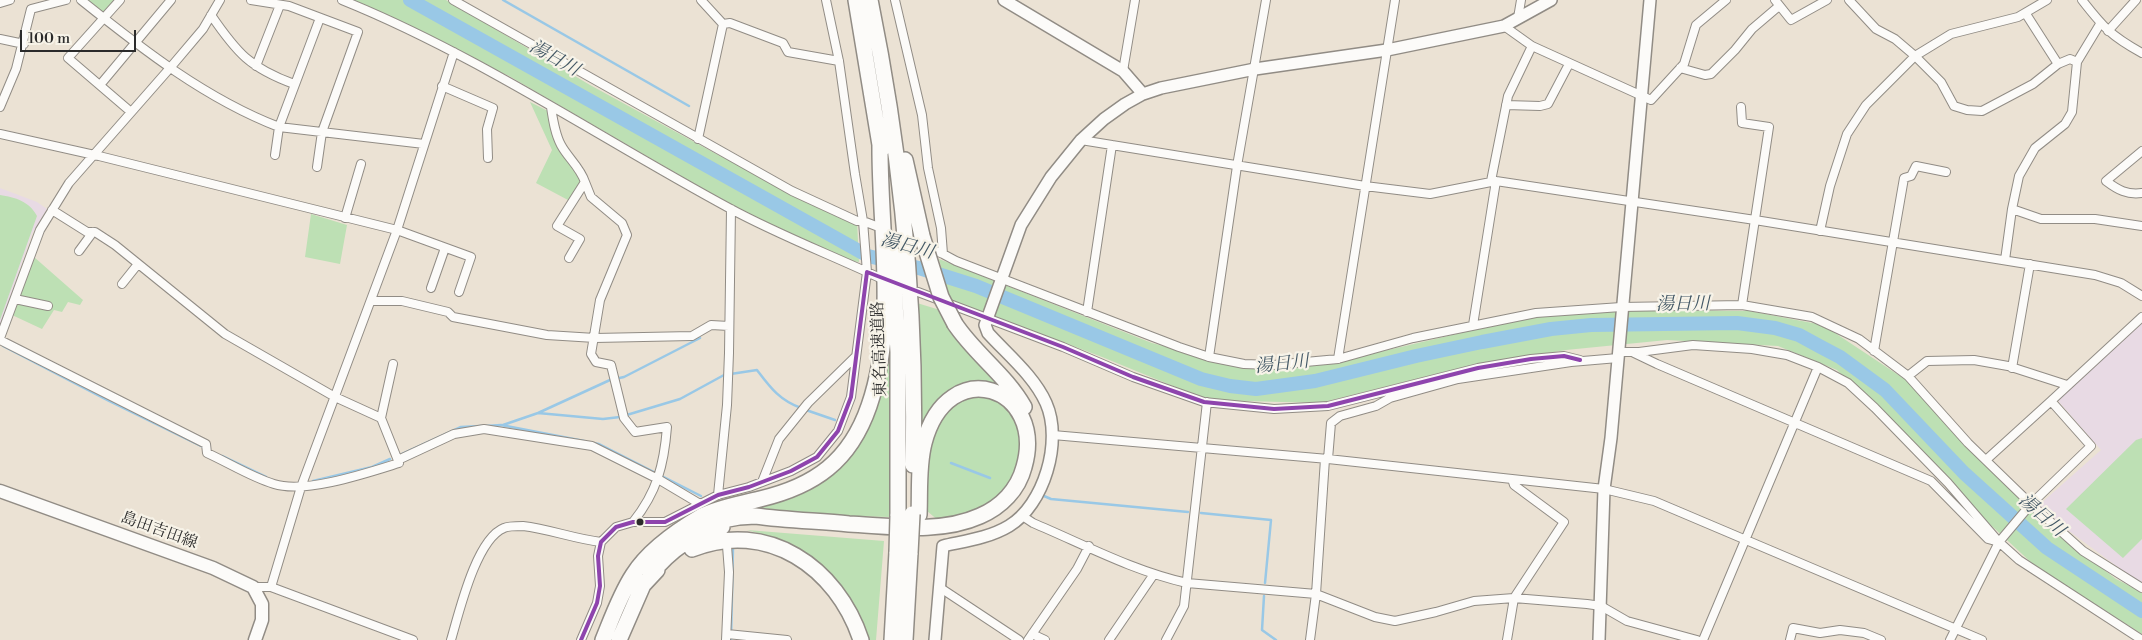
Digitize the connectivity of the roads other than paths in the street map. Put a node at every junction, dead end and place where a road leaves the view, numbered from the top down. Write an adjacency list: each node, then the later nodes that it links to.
1 (10, 0): 27 (street)
2 (66, 0): 41 (street)
3 (81, 0): 32 (street)
4 (120, 0): 32 (street)
5 (171, 0): 40 (street)
6 (220, 0): 31 (street)
7 (251, 0): 29 (street)
8 (342, 0): 44 (street)
9 (453, 0): 69 (street)
10 (702, 0): 35 (street)
11 (826, 0): 47 (street)
12 (895, 0): 100 (street)
13 (1004, 0): 55 (street)
14 (1135, 0): 55 (street)
15 (1266, 0): 54 (street)
16 (1395, 0): 43 (street)
17 (1521, 0): 34 (street)
18 (1551, 0): 34 (street)
19 (1650, 0): 60 (street)
20 (1726, 0): 53 (street)
21 (1826, 0): 28 (street)
22 (1849, 0): 46 (street)
23 (2082, 0): 36 (street)
24 (2136, 0): 38 (street)
25 (865, 1): 96 (highway, 東名高速道路); 96 (highway)
26 (2044, 1): 30 (street)
27 (0, 3)
28 (1777, 3): 53 (street)
29 (280, 5): 33 (street); 51 (street)
30 (2026, 14): 46 (street); 50 (street)
31 (211, 15): 51 (street); 52 (street)
32 (102, 17): 40 (street); 57 (street)
33 (320, 18): 56 (street); 67 (street)
34 (1518, 18): 37 (street)
35 (723, 24): 47 (street); 69 (street)
36 (2100, 24): 38 (street); 48 (street)
37 (1504, 26): 42 (street); 43 (street)
38 (2108, 31): 45 (street)
39 (0, 39): 41 (street)
40 (136, 43): 52 (street); 57 (street)
41 (24, 44): 62 (street)
42 (1532, 46): 49 (street); 61 (street)
43 (1387, 50): 54 (street); 83 (street)
44 (454, 52): 58 (street); 63 (street)
45 (2142, 52)
46 (1915, 56): 50 (street); 94 (street)
47 (839, 61): 91 (street)
48 (2076, 62): 50 (street); 87 (street)
49 (1569, 64): 60 (street); 61 (street)
50 (2058, 64)
51 (256, 66): 56 (street)
52 (170, 68): 65 (street); 66 (street)
53 (1680, 68): 60 (street)
54 (1255, 69): 59 (street); 78 (street)
55 (1123, 72): 59 (street)
56 (294, 84): 66 (street)
57 (100, 85): 65 (street)
58 (442, 86): 71 (street); 76 (street)
59 (1144, 94): 70 (street)
60 (1642, 94): 85 (street)
61 (1506, 105): 81 (street)
62 (0, 106)
63 (551, 107): 82 (street); 86 (street)
64 (1741, 107): 90 (street)
65 (131, 112): 75 (street)
66 (279, 127): 67 (street); 74 (street)
67 (322, 132): 71 (street); 79 (street)
68 (0, 134): 75 (street)
69 (698, 139): 91 (street)
70 (1081, 140): 72 (street); 106 (street)
71 (424, 144): 93 (street)
72 (1112, 145): 78 (street); 117 (street)
73 (2142, 151): 84 (street)
74 (275, 155)
75 (93, 156): 88 (street); 89 (street)
76 (488, 158)
77 (361, 164): 89 (street)
78 (1237, 166): 83 (street); 127 (street)
79 (317, 167)
80 (1946, 172): 97 (street)
81 (1494, 181): 83 (street); 85 (street); 120 (street)
82 (585, 182): 101 (street); 122 (street)
83 (1365, 186): 129 (street)
84 (2142, 193)
85 (1631, 202): 90 (street); 116 (street)
86 (731, 209): 105 (street); 121 (street)
87 (2012, 209): 92 (street); 102 (street)
88 (52, 210): 95 (street); 112 (street)
89 (345, 218): 93 (street)
90 (1755, 220): 94 (street); 114 (street)
91 (863, 221): 96 (street); 105 (street)
92 (2142, 226)
93 (397, 230): 98 (street); 113 (street)
94 (1820, 231): 97 (street)
95 (93, 232): 99 (street); 103 (street)
96 (898, 236): 100 (street); 107 (highway); 107 (highway, 東名高速道路); 168 (highway, bridge)
97 (1892, 243): 102 (street); 124 (street)
98 (445, 248): 109 (street); 110 (street)
99 (79, 251)
100 (944, 254): 106 (street)
101 (569, 258)
102 (2005, 260): 104 (street)
103 (138, 264): 108 (street); 136 (street)
104 (2030, 264): 111 (street); 133 (street)
105 (866, 270): 107 (street); 128 (street)
106 (1001, 280): 117 (street); 119 (street)
107 (897, 282): 119 (street); 157 (highway, 東名高速道路); 160 (highway)
108 (122, 284)
109 (431, 288)
110 (458, 292)
111 (2142, 296)
112 (15, 298): 115 (street); 123 (street)
113 (371, 302): 122 (street); 136 (street)
114 (1742, 304): 116 (street); 124 (street)
115 (48, 306)
116 (1621, 307): 120 (street); 126 (street)
117 (1087, 312): 127 (street)
118 (2142, 317): 135 (street)
119 (986, 319): 138 (street); 143 (street)
120 (1473, 324): 129 (street)
121 (729, 326): 122 (street); 154 (street)
122 (595, 338): 148 (street)
123 (0, 339): 151 (street)
124 (1874, 351): 134 (street)
125 (1632, 352): 126 (street); 132 (street); 142 (street)
126 (1618, 354): 130 (street); 152 (street)
127 (1209, 356): 129 (street)
128 (855, 357): 150 (street); 150 (street)
129 (1338, 359)
130 (1580, 360): 139 (street); 141 (street)
131 (393, 364): 140 (street)
132 (1818, 367): 142 (street); 162 (street)
133 (2012, 368): 134 (street); 135 (street)
134 (1908, 376): 147 (street)
135 (2067, 385): 137 (street)
136 (335, 397): 140 (street); 151 (street)
137 (2051, 401): 147 (street); 156 (street)
138 (1207, 402): 139 (street); 144 (street)
139 (1328, 406): 141 (street)
140 (381, 418): 146 (street)
141 (1335, 420): 145 (street)
142 (1794, 422): 161 (street); 162 (street)
143 (1053, 435): 144 (street); 158 (street)
144 (1202, 449): 145 (street); 169 (street)
145 (1326, 459): 149 (street); 174 (street)
146 (398, 460): 148 (street); 151 (street)
147 (1986, 460): 156 (street)
148 (658, 479): 155 (street); 159 (street)
149 (1512, 479): 152 (street); 175 (street)
150 (762, 482): 154 (street)
151 (302, 485): 171 (street)
152 (1604, 488): 161 (street); 176 (street)
153 (0, 491): 170 (main road, 島田吉田線)
154 (718, 495): 155 (street)
155 (700, 504): 159 (street)
156 (2029, 506): 162 (street); 173 (street)
157 (909, 515): 160 (highway); 166 (highway, 東名高速道路, bridge)
158 (1021, 515): 165 (street); 172 (street)
159 (633, 522): 163 (street)
160 (678, 533): 184 (highway)
161 (1745, 540): 177 (street); 199 (street)
162 (2000, 540): 177 (street); 204 (street)
163 (602, 542): 182 (street); 183 (street)
164 (726, 546): 178 (street)
165 (1089, 546): 167 (street); 179 (street)
166 (907, 553): 188 (highway, 東名高速道路); 189 (highway, 東名高速道路)
167 (1154, 574): 169 (street); 193 (street)
168 (650, 575): 185 (highway); 187 (highway)
169 (1187, 583): 174 (street); 194 (street)
170 (253, 587): 171 (street); 180 (main road)
171 (270, 587): 181 (street)
172 (939, 587): 190 (street); 191 (street)
173 (2142, 588)
174 (1316, 594): 175 (street); 195 (street)
175 (1514, 598): 176 (street); 196 (street)
176 (1601, 606): 197 (street); 198 (street)
177 (1955, 629): 202 (street); 203 (street)
178 (727, 636): 186 (street)
179 (1030, 637): 192 (street)
180 (255, 640)
181 (412, 640)
182 (451, 640)
183 (581, 640)
184 (603, 640)
185 (619, 640)
186 (787, 640)
187 (861, 640)
188 (892, 640)
189 (905, 640)
190 (935, 640)
191 (1019, 640)
192 (1046, 640)
193 (1109, 640)
194 (1166, 640)
195 (1310, 640)
196 (1507, 640)
197 (1599, 640)
198 (1697, 640)
199 (1703, 640)
200 (1790, 640): 201 (street)
201 (1881, 640)
202 (1950, 640)
203 (1982, 640)
204 (2142, 640)

